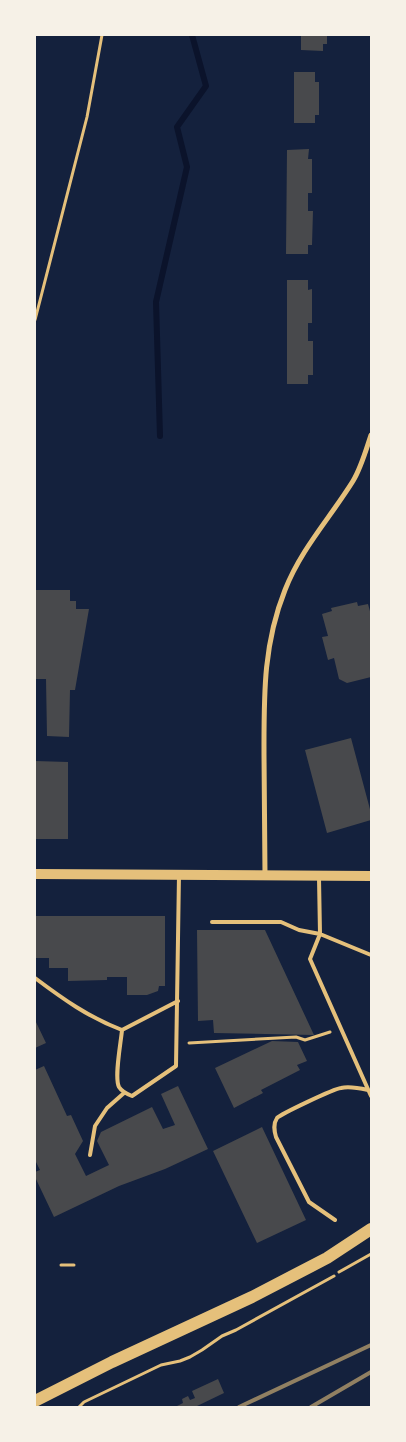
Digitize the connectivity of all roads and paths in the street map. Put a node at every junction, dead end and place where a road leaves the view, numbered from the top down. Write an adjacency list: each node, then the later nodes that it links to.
1 (102, 35): 2 (path)
2 (35, 320)
3 (371, 436): 6 (street)
4 (35, 874): 5 (main road)
5 (179, 875): 6 (main road); 13 (lane)
6 (265, 876): 7 (main road)
7 (319, 876): 8 (main road); 10 (lane)
8 (371, 876)
9 (212, 922): 10 (lane)
10 (320, 934): 11 (lane); 14 (lane)
11 (371, 955)
12 (35, 978): 15 (lane)
13 (178, 1001): 15 (lane); 16 (lane)
14 (341, 1029): 16 (path); 17 (lane)
15 (122, 1030): 18 (lane)
16 (176, 1044): 18 (lane)
17 (368, 1090): 19 (lane); 21 (lane)
18 (124, 1093): 20 (lane)
19 (371, 1096)
20 (90, 1155)
21 (335, 1220)
22 (371, 1229): 26 (main road)
23 (371, 1254): 27 (path)
24 (74, 1265): 25 (path)
25 (61, 1266)
26 (35, 1401)
27 (79, 1407)

